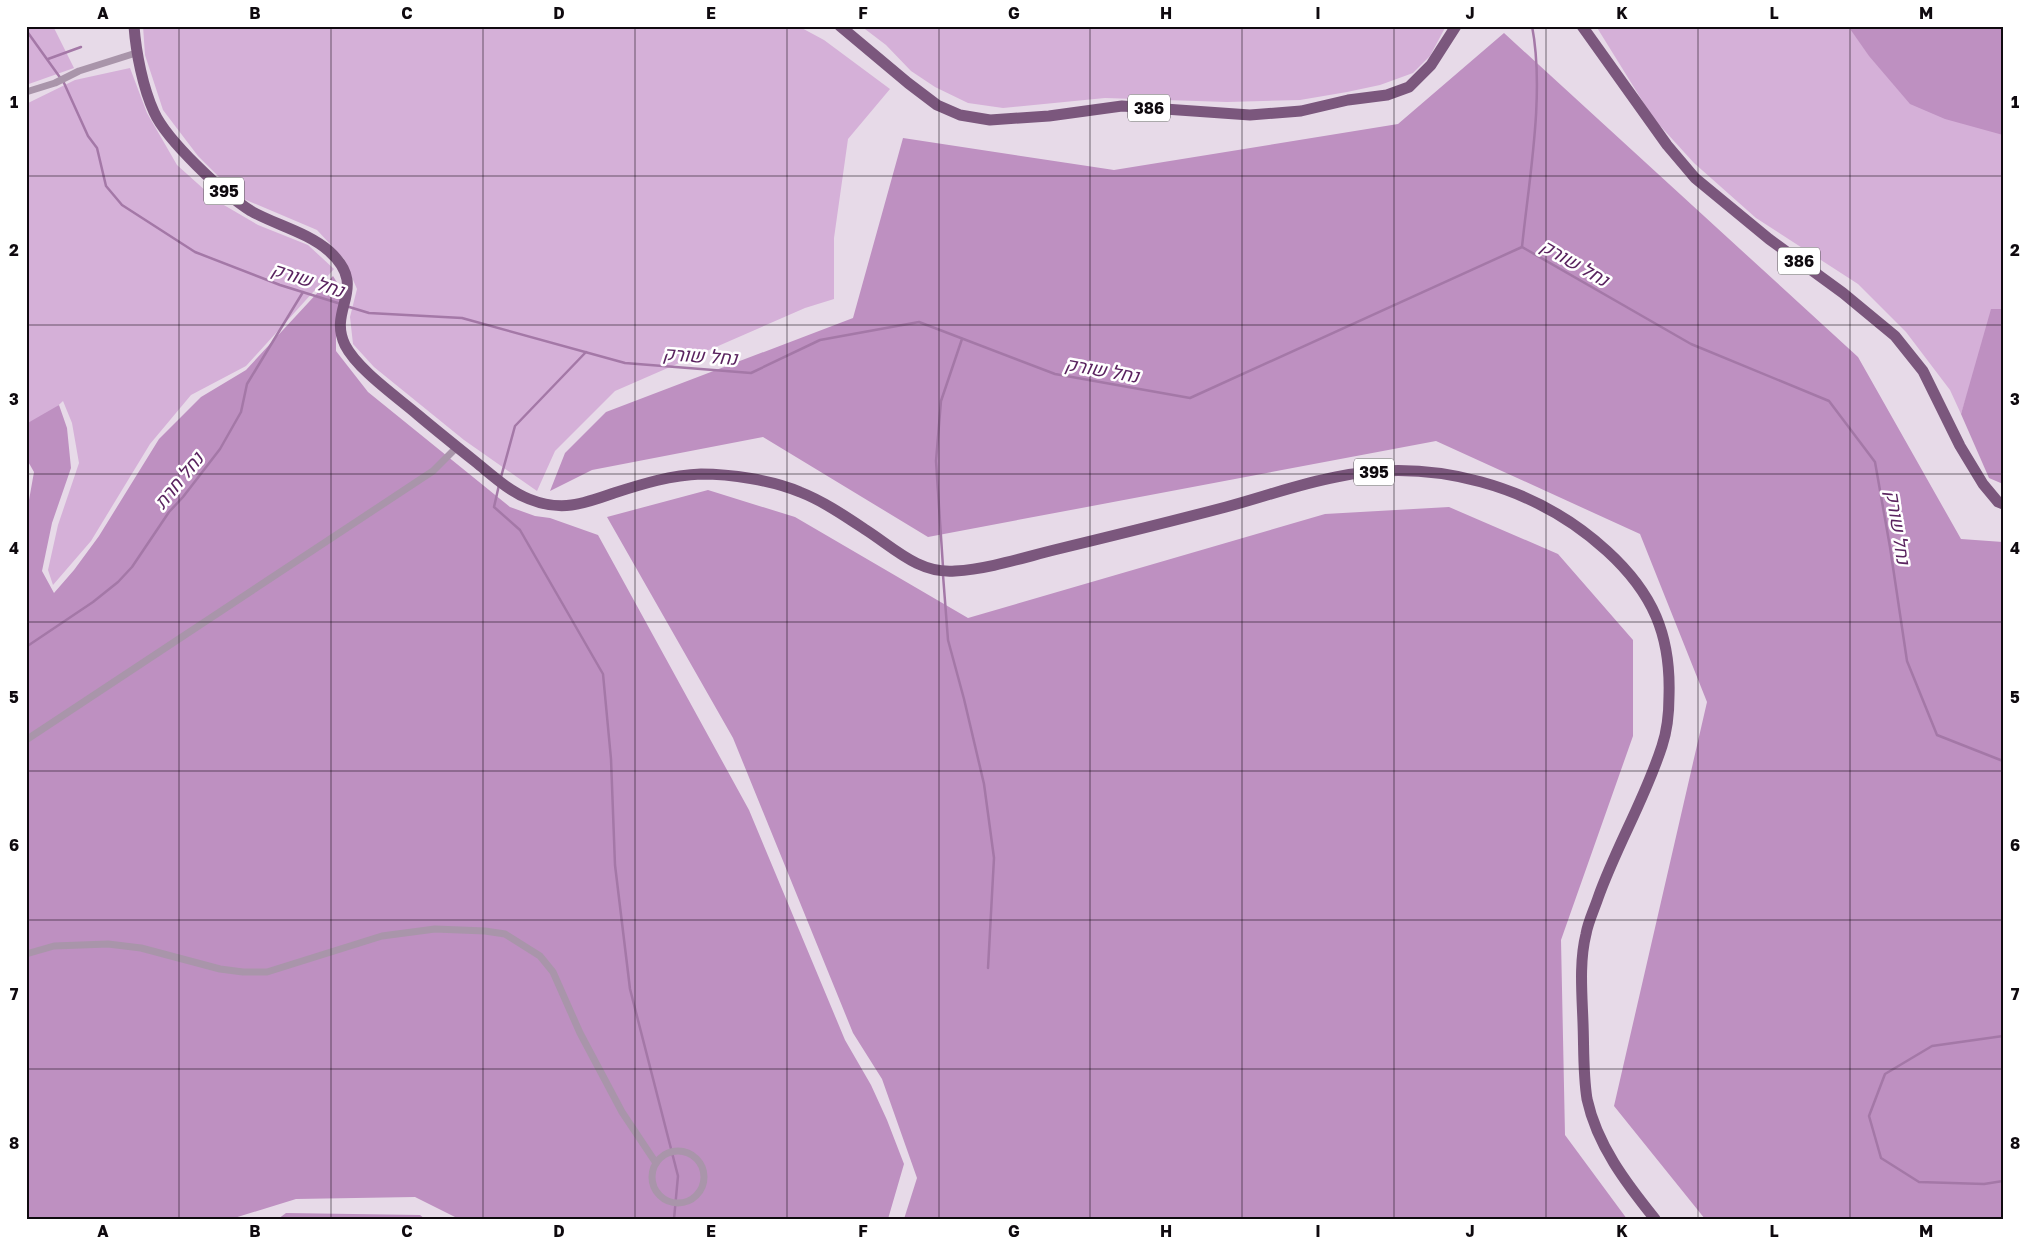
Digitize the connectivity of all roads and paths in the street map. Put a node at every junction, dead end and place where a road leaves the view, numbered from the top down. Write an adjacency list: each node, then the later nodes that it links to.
1 (134, 26): 5 (main road, 395)
2 (840, 26): 3 (main road, 386)
3 (1456, 26)
4 (1582, 26): 8 (main road, 386)
5 (136, 53): 6 (street); 7 (main road, 395)
6 (26, 92)
7 (457, 448): 9 (street); 12 (main road, 395)
8 (2003, 504)
9 (26, 740)
10 (26, 954): 11 (street)
11 (656, 1163): 11 (street)
12 (1655, 1219)

